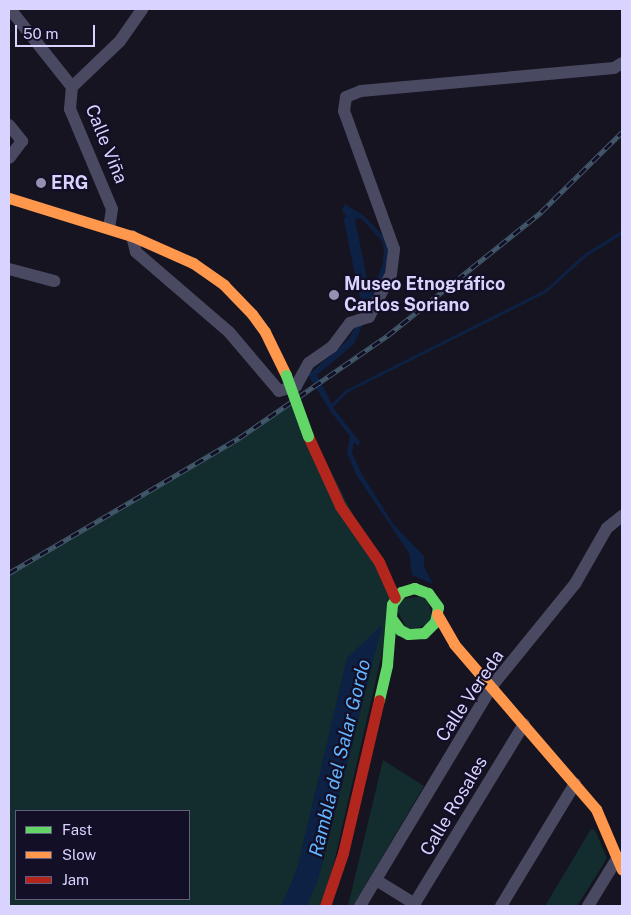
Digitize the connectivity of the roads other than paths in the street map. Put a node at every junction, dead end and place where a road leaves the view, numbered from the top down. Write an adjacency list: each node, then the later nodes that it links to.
1 (142, 9): 4 (street, Calle Viña)
2 (12, 10): 4 (street)
3 (622, 63): 9 (street)
4 (72, 88): 8 (street, Calle Viña)
5 (9, 125): 6 (street)
6 (9, 158)
7 (9, 198): 8 (main road)
8 (109, 228): 9 (main road)
9 (132, 236): 13 (main road, bridge)
10 (9, 269): 11 (street)
11 (54, 282)
12 (622, 516): 21 (street, Calle Vereda)
13 (379, 562): 14 (main road); 15 (main road)
14 (414, 588): 15 (main road); 16 (main road)
15 (395, 598): 17 (main road)
16 (437, 614): 18 (main road); 19 (main road)
17 (392, 619): 18 (main road); 20 (main road)
18 (418, 634): 19 (main road); 20 (main road)
19 (454, 644): 21 (main road)
20 (387, 665): 28 (main road)
21 (492, 686): 22 (main road); 26 (street, Calle Vereda)
22 (524, 724): 23 (main road); 27 (street, Calle Rosales)
23 (575, 784): 24 (main road); 30 (street)
24 (618, 857): 25 (main road); 31 (street)
25 (622, 870)
26 (376, 880): 27 (street); 29 (street, Calle Vereda)
27 (414, 905)
28 (325, 906)
29 (360, 906)
30 (500, 906)
31 (588, 906)

